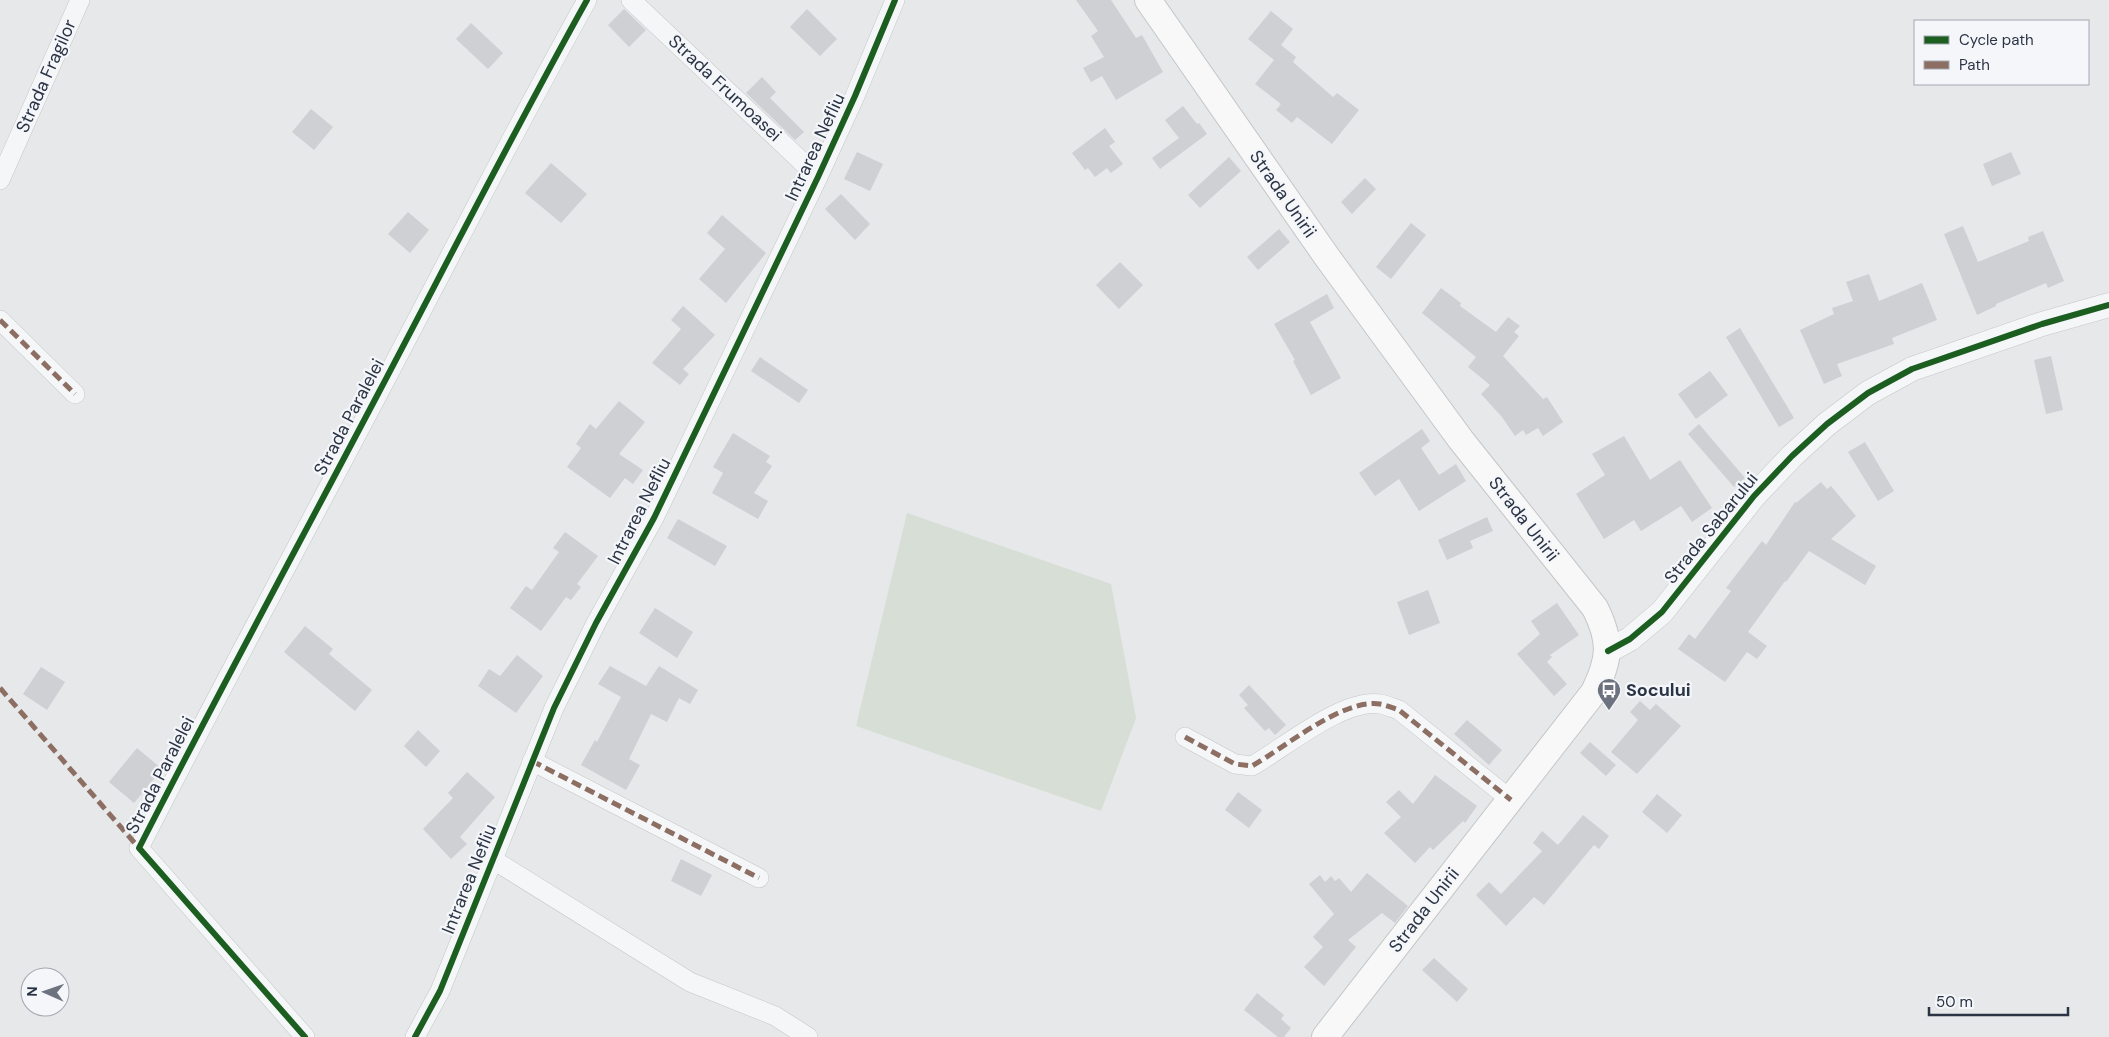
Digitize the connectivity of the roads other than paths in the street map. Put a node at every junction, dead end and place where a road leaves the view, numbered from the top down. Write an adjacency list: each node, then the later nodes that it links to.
1 (80, 0): 7 (street, Strada Fragilor)
2 (587, 0): 17 (street, Strada Paralelei)
3 (631, 0): 6 (street, Strada Frumoasei)
4 (895, 0): 6 (street, Intrarea Nefliu)
5 (1148, 0): 11 (main road, Strada Unirii)
6 (818, 177): 13 (street, Intrarea Nefliu)
7 (0, 180)
8 (2109, 305): 11 (street, Strada Sabarului)
9 (0, 320): 10 (street)
10 (75, 394)
11 (1608, 651): 14 (main road, Strada Unirii)
12 (1185, 737): 14 (street)
13 (532, 761): 15 (street, Intrarea Nefliu); 16 (street)
14 (1511, 800): 20 (main road, Strada Unirii)
15 (492, 859): 18 (street, Intrarea Nefliu); 19 (street)
16 (759, 878)
17 (305, 1037)
18 (415, 1037)
19 (808, 1037)
20 (1325, 1037)

